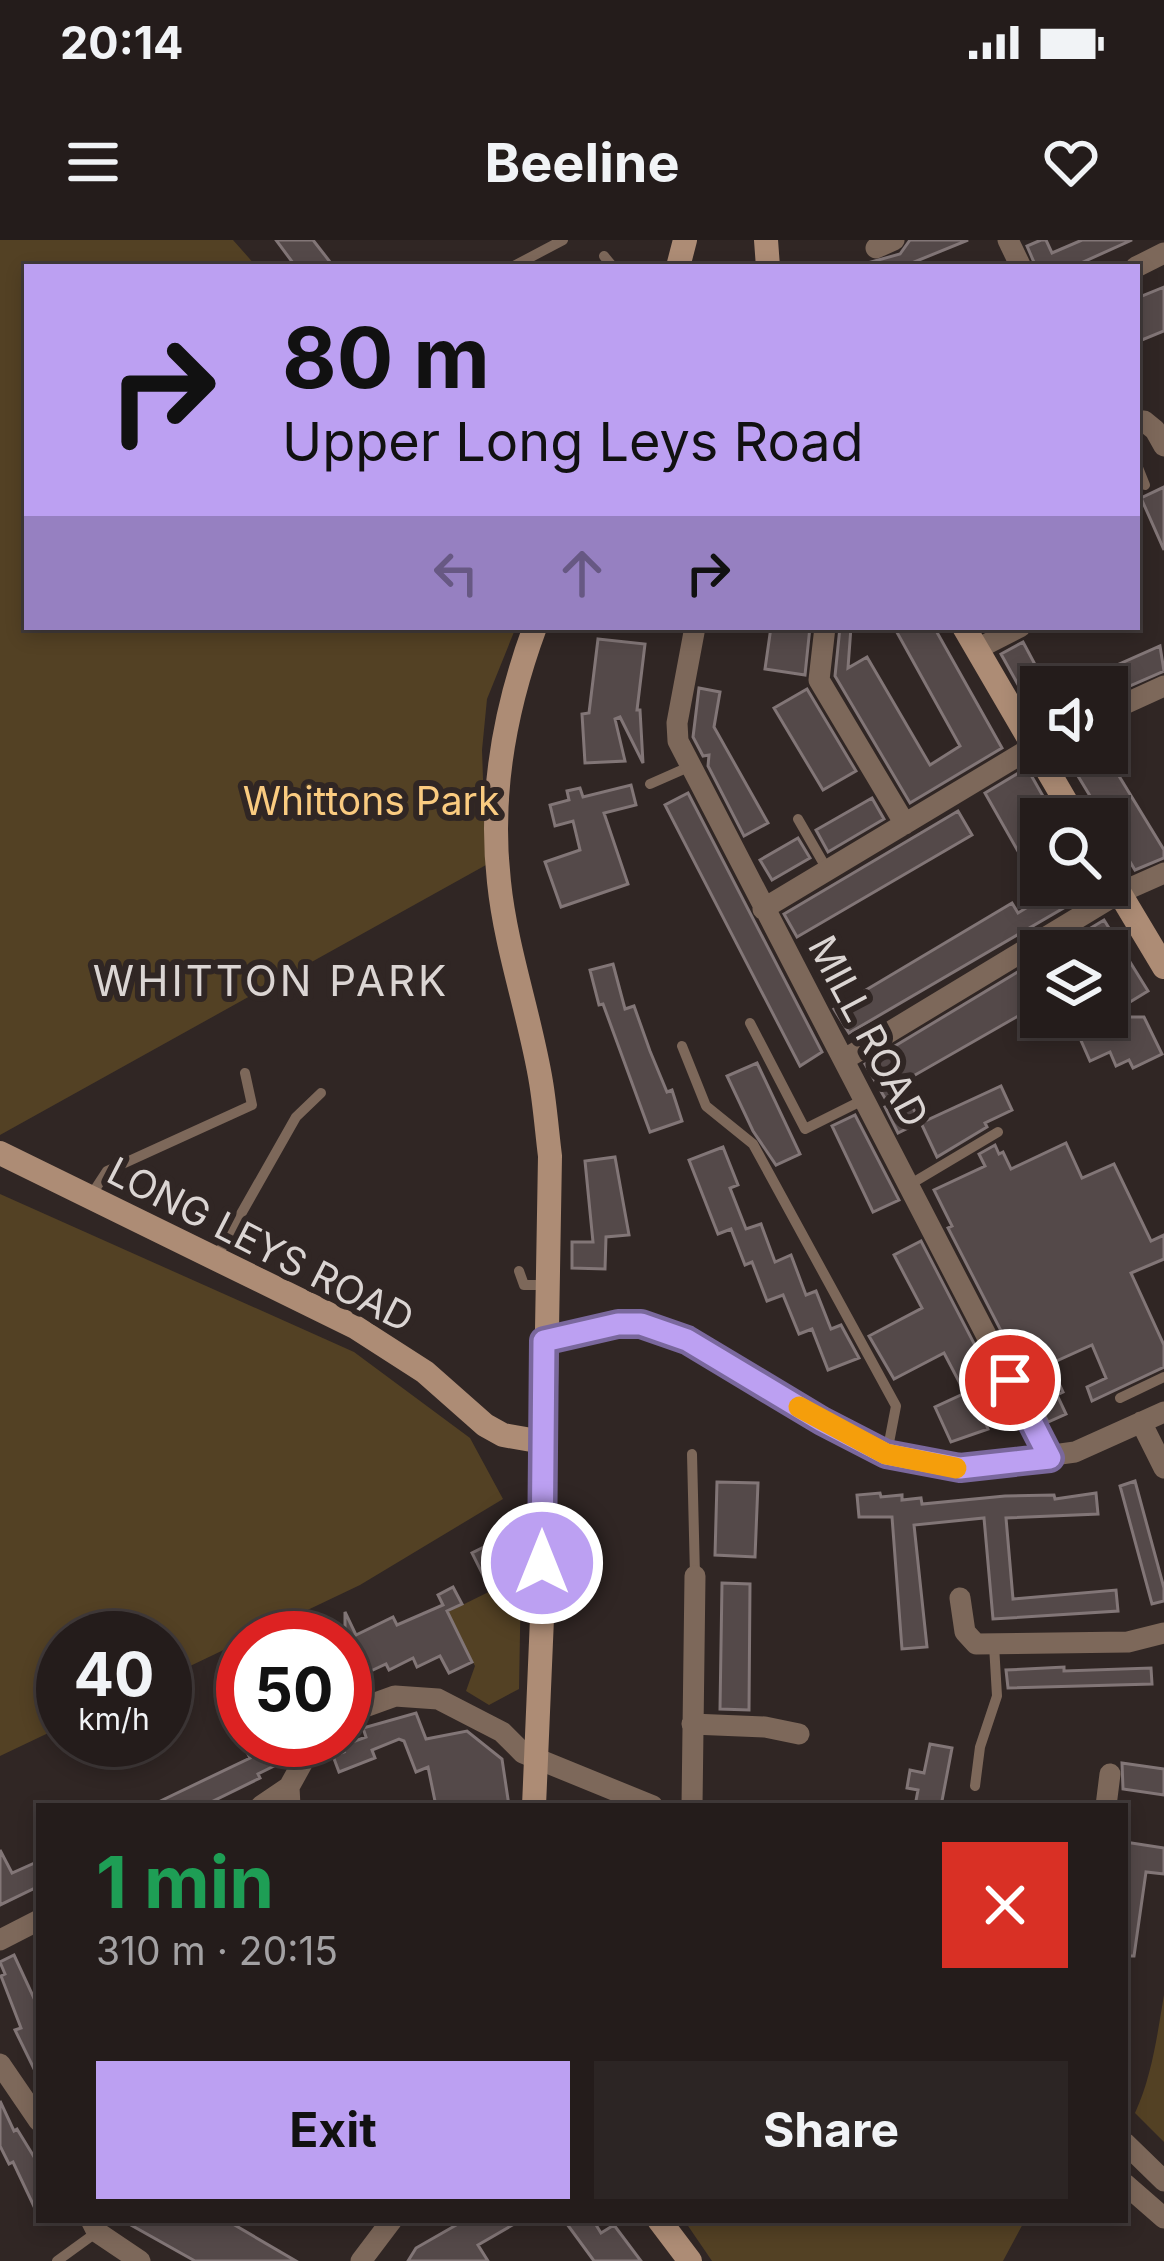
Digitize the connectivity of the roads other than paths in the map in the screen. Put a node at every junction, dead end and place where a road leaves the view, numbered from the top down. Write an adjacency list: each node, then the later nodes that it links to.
1 (563, 240): 2 (lane)
2 (518, 264)
3 (1140, 421): 4 (street)
4 (1164, 446)
5 (1140, 472): 6 (lane)
6 (1145, 485)
7 (534, 630): 39 (main road)
8 (694, 630): 16 (street, MILL ROAD)
9 (825, 630): 19 (street)
10 (1006, 630): 11 (street)
11 (970, 638): 14 (main road)
12 (1164, 686): 13 (street)
13 (1128, 702)
14 (1020, 717)
15 (1020, 754): 19 (street)
16 (691, 766): 17 (lane); 25 (street, MILL ROAD)
17 (650, 784)
18 (798, 819): 20 (lane)
19 (905, 824): 20 (street)
20 (828, 871): 25 (street)
21 (1164, 873): 22 (street)
22 (1128, 880)
23 (1078, 906): 29 (street)
24 (1127, 906): 26 (main road)
25 (763, 909): 29 (street, MILL ROAD)
26 (1164, 967)
27 (750, 1023): 32 (lane)
28 (682, 1046): 47 (lane)
29 (845, 1059): 32 (street, MILL ROAD)
30 (245, 1073): 36 (lane)
31 (321, 1093): 37 (lane)
32 (865, 1099): 35 (street, MILL ROAD)
33 (998, 1132): 35 (lane)
34 (0, 1153): 36 (main road, LONG LEYS ROAD)
35 (909, 1185): 48 (street, MILL ROAD)
36 (90, 1196): 37 (main road, LONG LEYS ROAD)
37 (216, 1258): 45 (main road, LONG LEYS ROAD)
38 (519, 1271): 39 (lane)
39 (547, 1285): 40 (main road)
40 (544, 1341): 45 (main road); 47 (street)
41 (1164, 1377): 42 (lane)
42 (1120, 1398)
43 (1164, 1412): 44 (street)
44 (1141, 1422): 48 (street); 49 (street)
45 (543, 1442): 55 (main road)
46 (692, 1454): 50 (lane)
47 (886, 1454): 48 (street)
48 (1050, 1458)
49 (1164, 1468)
50 (695, 1576): 56 (street)
51 (960, 1598): 53 (street)
52 (1164, 1633): 53 (street)
53 (994, 1645): 62 (lane)
54 (372, 1704): 57 (street)
55 (536, 1718): 57 (street); 59 (main road)
56 (692, 1724): 58 (street); 66 (street)
57 (502, 1732): 59 (street)
58 (799, 1734)
59 (535, 1756): 64 (main road); 65 (street)
60 (303, 1767): 63 (street)
61 (1110, 1774): 67 (street)
62 (975, 1786)
63 (290, 1796)
64 (534, 1803)
65 (646, 1803)
66 (692, 1803)
67 (1106, 1803)
68 (36, 1922): 69 (street)
69 (0, 1940)
70 (0, 2064): 71 (street)
71 (36, 2117)
72 (1128, 2146): 73 (street)
73 (1164, 2181)
74 (1128, 2188): 75 (street)
75 (1164, 2218)
76 (387, 2223): 81 (street)
77 (661, 2223): 82 (main road)
78 (94, 2226): 79 (lane); 80 (street)
79 (57, 2261)
80 (140, 2261)
81 (362, 2261)
82 (690, 2261)

